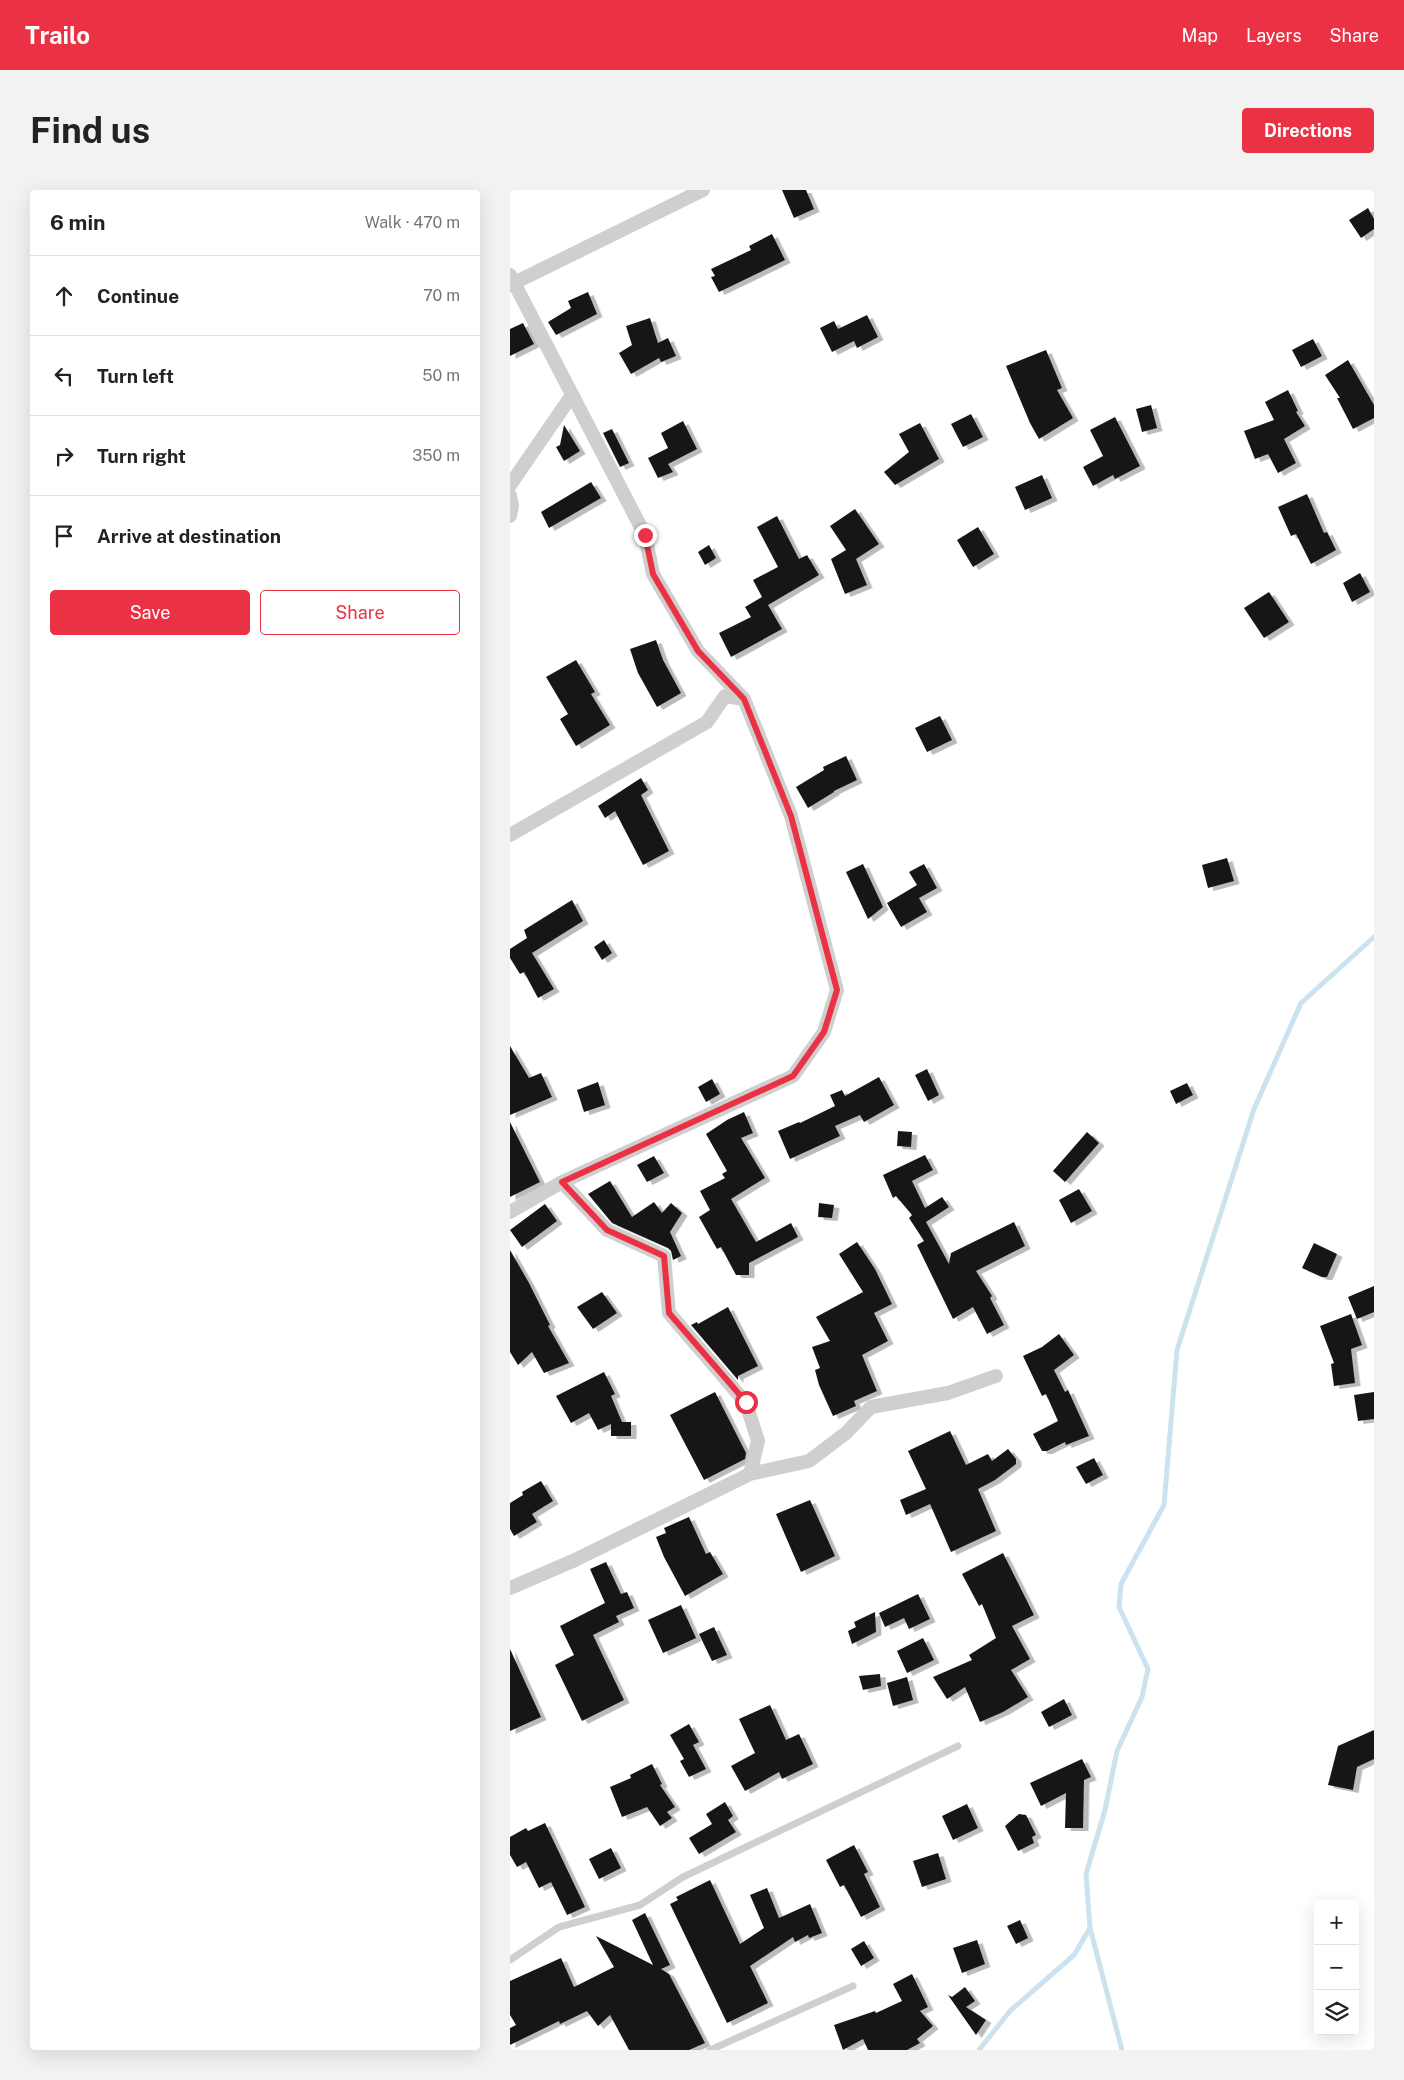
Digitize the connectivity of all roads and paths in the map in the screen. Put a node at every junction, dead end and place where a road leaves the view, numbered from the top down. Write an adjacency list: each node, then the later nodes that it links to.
1 (704, 190): 2 (street)
2 (512, 281): 3 (street)
3 (572, 395): 4 (street); 7 (street)
4 (510, 486)
5 (510, 495): 6 (street)
6 (510, 516)
7 (744, 699): 8 (street); 9 (street)
8 (510, 835)
9 (562, 1182): 10 (street); 12 (street)
10 (510, 1212)
11 (996, 1376): 12 (street)
12 (750, 1474): 13 (street)
13 (510, 1588)
14 (958, 1746): 15 (lane)
15 (510, 1960)
16 (853, 1986): 17 (lane)
17 (711, 2050)

